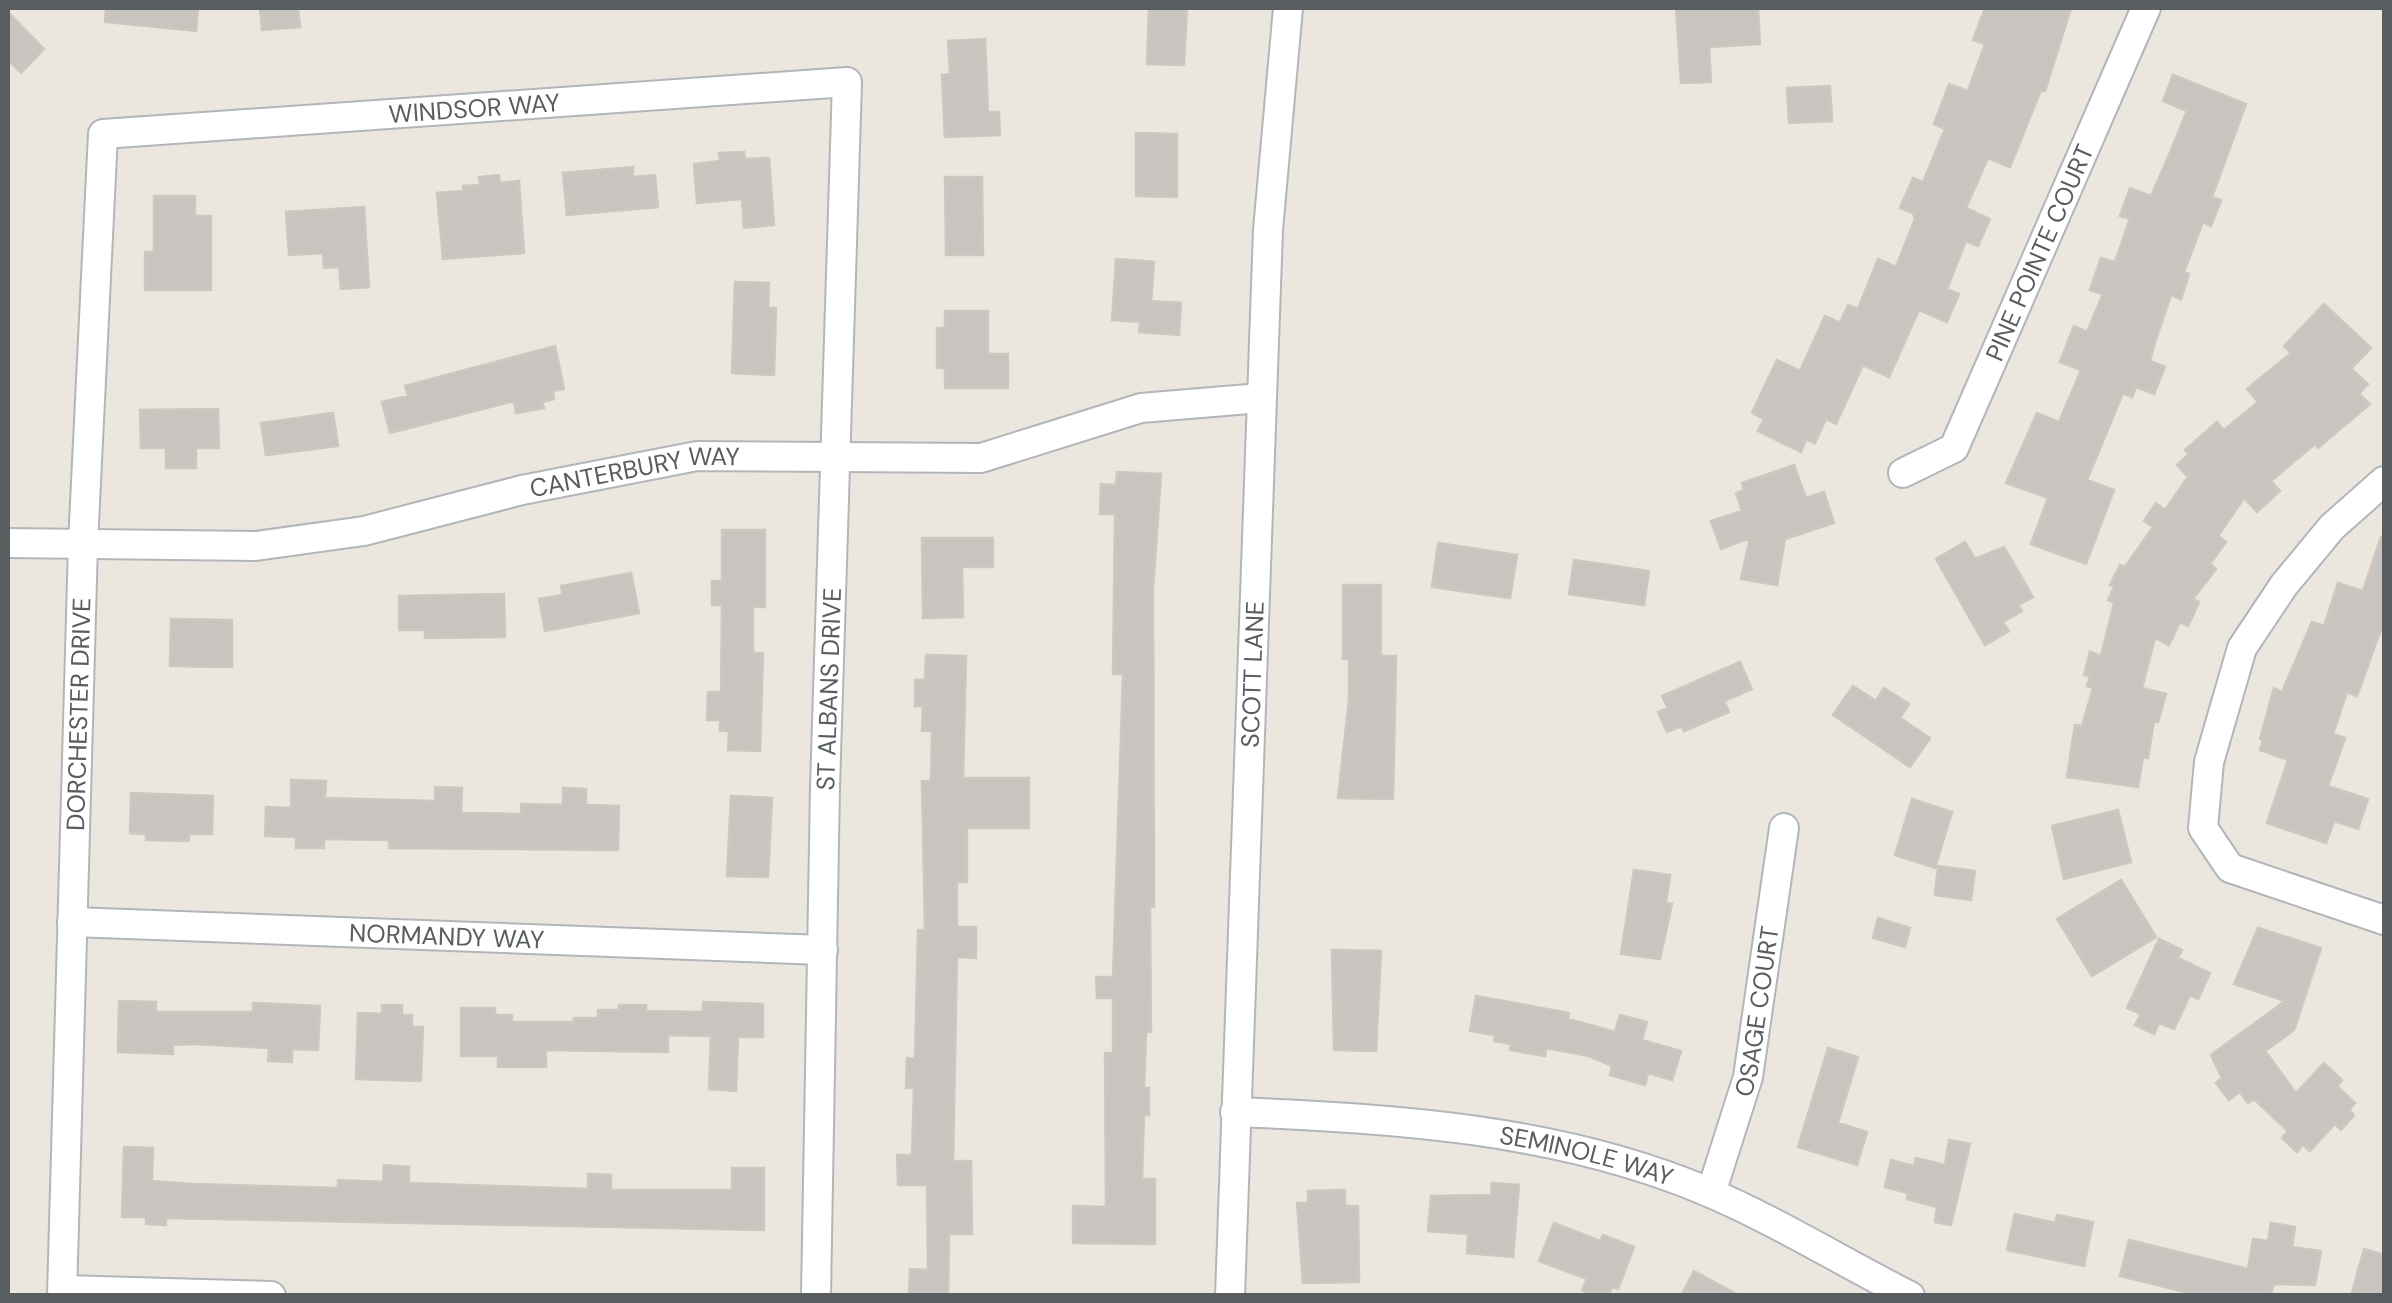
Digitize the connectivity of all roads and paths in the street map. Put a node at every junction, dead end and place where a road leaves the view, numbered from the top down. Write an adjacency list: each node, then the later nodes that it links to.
1 (1288, 8): 4 (street, SCOTT LANE)
2 (1308, 8): 4 (street, SCOTT LANE)
3 (2146, 8): 9 (street, PINE POINTE COURT)
4 (1288, 53): 7 (street, SCOTT LANE)
5 (846, 82): 6 (street, WINDSOR WAY); 8 (street, ST ALBANS DRIVE)
6 (103, 134): 12 (street, DORCHESTER DRIVE)
7 (1261, 398): 8 (street, CANTERBURY WAY); 17 (street, SCOTT LANE)
8 (836, 457): 12 (street, CANTERBURY WAY); 16 (street, ST ALBANS DRIVE)
9 (1903, 473)
10 (2384, 481): 14 (street)
11 (8, 543): 12 (street, CANTERBURY WAY)
12 (83, 544): 15 (street, DORCHESTER DRIVE)
13 (1784, 828): 18 (street, OSAGE COURT)
14 (2384, 920)
15 (72, 922): 16 (street, NORMANDY WAY); 19 (street, DORCHESTER DRIVE)
16 (823, 950): 21 (street, ST ALBANS DRIVE)
17 (1235, 1112): 18 (street, SEMINOLE WAY); 22 (street, SCOTT LANE)
18 (1711, 1194): 23 (street, SEMINOLE WAY)
19 (62, 1293): 20 (street)
20 (271, 1296)
21 (816, 1296)
22 (1230, 1296)
23 (1910, 1296)

